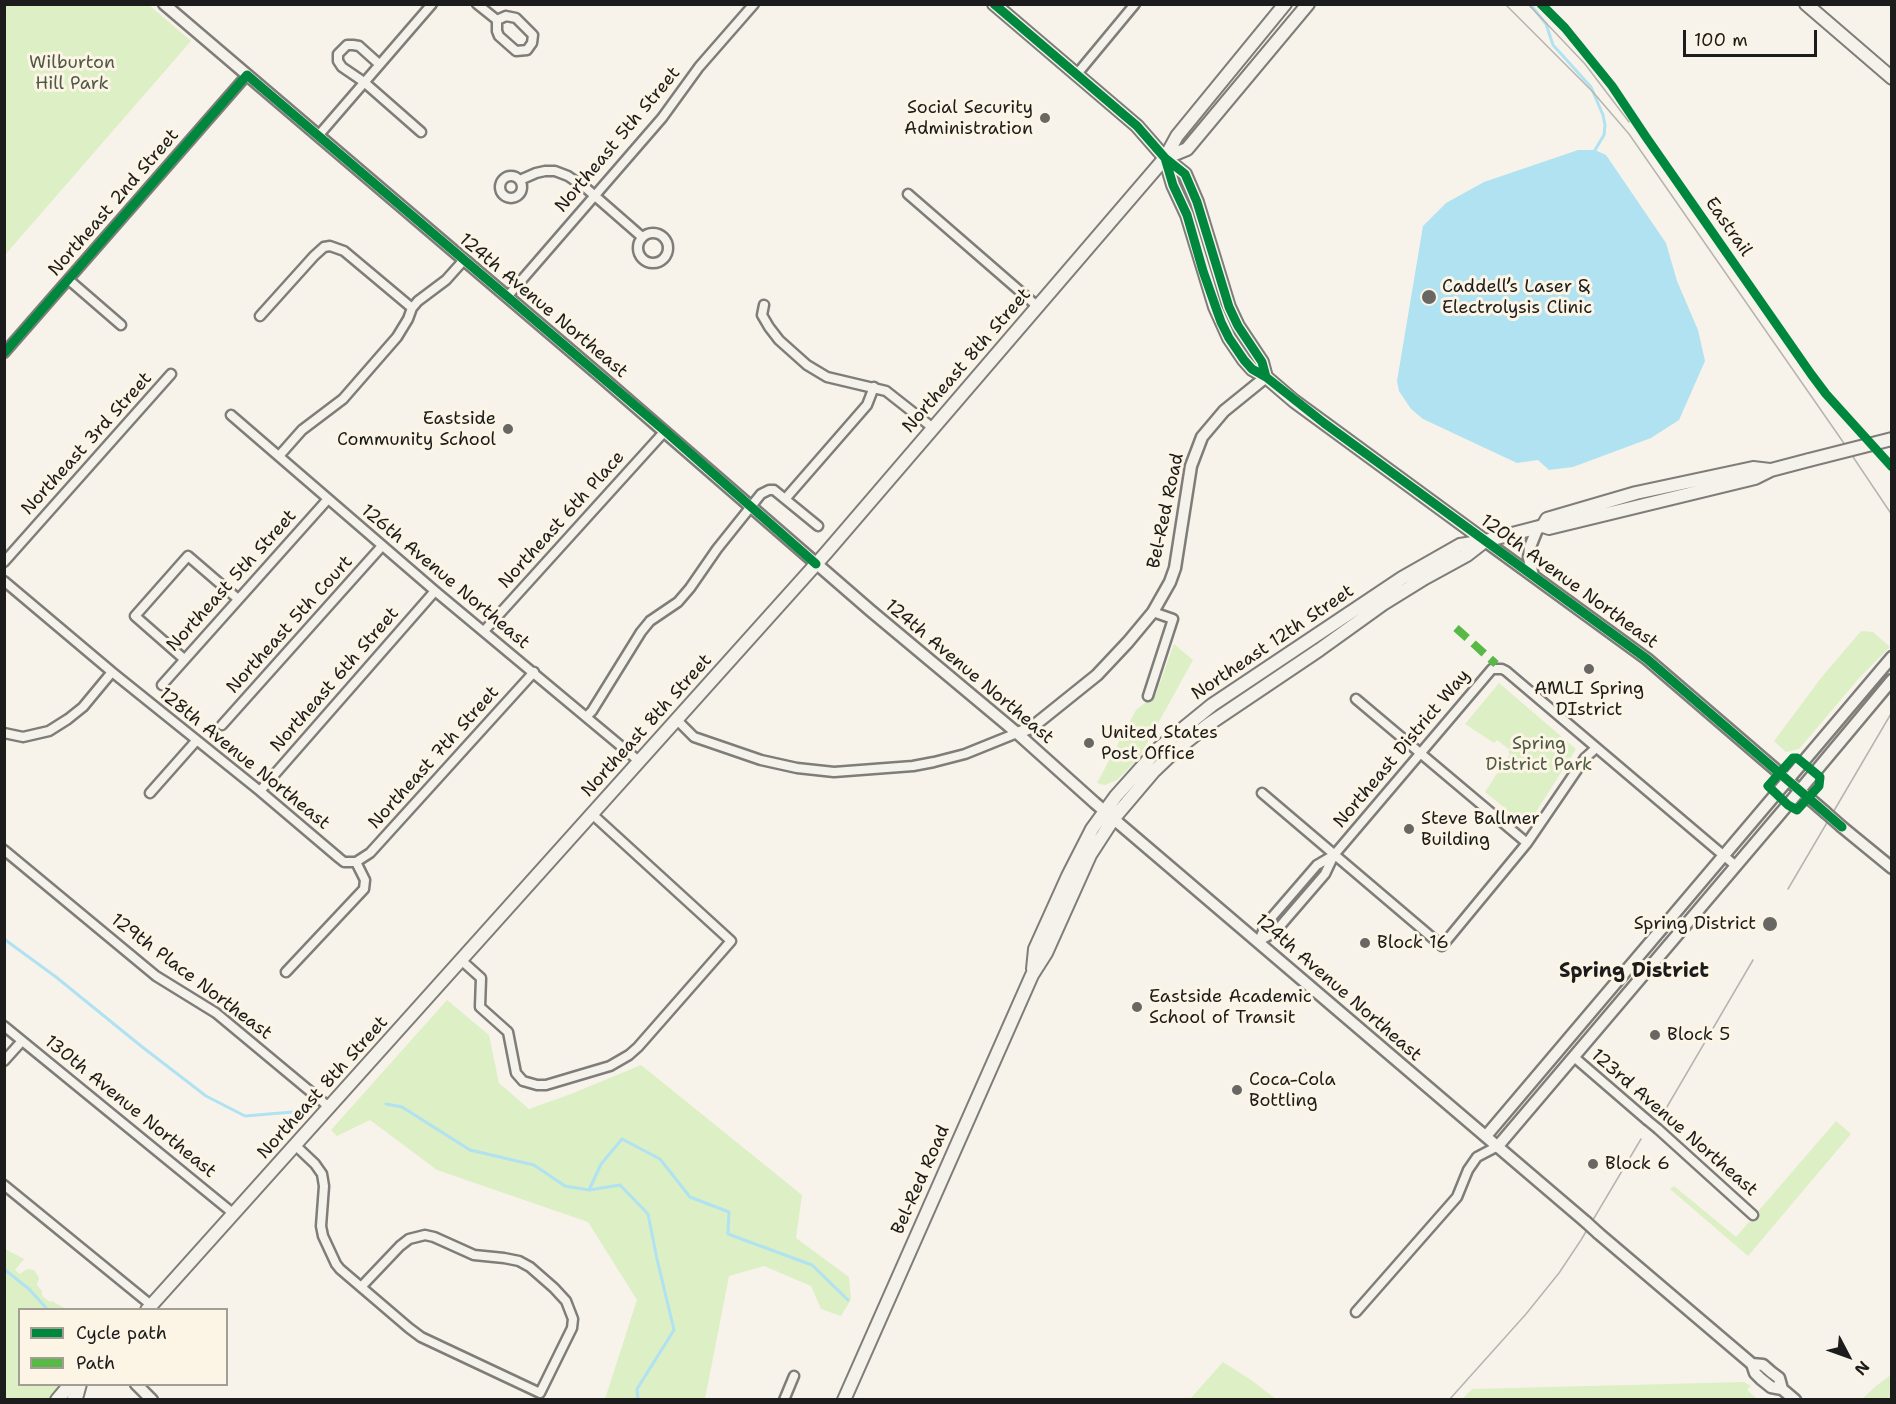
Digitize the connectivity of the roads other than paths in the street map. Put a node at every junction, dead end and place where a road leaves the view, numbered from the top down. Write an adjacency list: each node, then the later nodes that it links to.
1 (164, 4): 13 (street, 124th Avenue Northeast)
2 (432, 4): 11 (street)
3 (477, 4): 10 (street)
4 (754, 4): 21 (street, Northeast 5th Street)
5 (994, 4): 12 (main road, 120th Avenue Northeast)
6 (1135, 4): 12 (street)
7 (1286, 4): 18 (main road, Northeast 8th Street)
8 (1308, 4): 18 (main road, Northeast 8th Street)
9 (1806, 4): 14 (main road)
10 (496, 20): 10 (street)
11 (379, 64): 15 (street); 15 (street)
12 (1077, 74): 18 (main road, 120th Avenue Northeast)
13 (247, 75): 17 (street, 124th Avenue Northeast); 24 (street, Northeast 2nd Street)
14 (1892, 78)
15 (364, 82): 16 (street); 17 (street)
16 (421, 132)
17 (318, 136): 23 (street, 124th Avenue Northeast)
18 (1165, 158): 27 (main road, Northeast 8th Street); 33 (main road, 120th Avenue Northeast)
19 (520, 180): 21 (street)
20 (908, 194): 27 (street)
21 (595, 196): 22 (street); 25 (street, Northeast 5th Street)
22 (642, 237)
23 (464, 261): 25 (street, 124th Avenue Northeast); 28 (street)
24 (69, 280): 30 (street); 31 (street, Northeast 2nd Street)
25 (507, 297): 37 (street, 124th Avenue Northeast)
26 (764, 305): 34 (street)
27 (1037, 306): 36 (main road, Northeast 8th Street)
28 (412, 308): 29 (street); 39 (street)
29 (260, 316)
30 (121, 325)
31 (4, 353)
32 (171, 374): 47 (street, Northeast 3rd Street)
33 (1266, 377): 45 (main road, 120th Avenue Northeast); 53 (street, Bel-Red Road)
34 (874, 387): 36 (street); 40 (street)
35 (231, 415): 39 (street, 126th Avenue Northeast)
36 (933, 428): 48 (main road, Northeast 8th Street)
37 (665, 431): 42 (street, 124th Avenue Northeast); 54 (street, Northeast 6th Place)
38 (1892, 439): 44 (main road, Northeast 12th Street, bridge)
39 (279, 456): 41 (street, 126th Avenue Northeast)
40 (786, 498): 42 (street); 43 (street)
41 (328, 500): 46 (street, 126th Avenue Northeast); 52 (street, Northeast 5th Street)
42 (751, 506): 48 (street, 124th Avenue Northeast); 63 (street)
43 (818, 526)
44 (1540, 526): 45 (main road, Northeast 12th Street); 49 (street)
45 (1485, 541): 49 (street, 120th Avenue Northeast); 72 (main road, Northeast 12th Street); 72 (main road, Northeast 12th Street)
46 (382, 546): 51 (street, 126th Avenue Northeast); 65 (street, Northeast 5th Court)
47 (4, 562)
48 (816, 564): 64 (main road, Northeast 8th Street); 66 (street, 124th Avenue Northeast)
49 (1533, 576): 73 (street, 120th Avenue Northeast)
50 (4, 581): 57 (street, 128th Avenue Northeast)
51 (435, 591): 54 (street, 126th Avenue Northeast); 75 (street, Northeast 6th Street)
52 (238, 599): 56 (street, Northeast 5th Street); 56 (street)
53 (1154, 612): 61 (street); 66 (street, Bel-Red Road)
54 (484, 631): 58 (street, 126th Avenue Northeast)
55 (1891, 658): 73 (street)
56 (184, 659): 60 (street, Northeast 5th Street)
57 (112, 672): 67 (street); 68 (street, 128th Avenue Northeast)
58 (534, 672): 63 (street, 126th Avenue Northeast); 84 (street, Northeast 7th Street)
59 (1890, 682): 74 (street)
60 (162, 685)
61 (1148, 696)
62 (1356, 699): 70 (street)
63 (586, 717): 71 (street, 126th Avenue Northeast)
64 (677, 720): 66 (street); 71 (main road, Northeast 8th Street)
65 (222, 725)
66 (1017, 733): 79 (street, 124th Avenue Northeast)
67 (4, 734)
68 (196, 741): 75 (street, 128th Avenue Northeast); 77 (street)
69 (1596, 748): 70 (street, Northeast District Way); 80 (street); 83 (street)
70 (1421, 753): 80 (street); 82 (street, Northeast District Way)
71 (640, 762): 78 (main road, Northeast 8th Street)
72 (1149, 768): 79 (main road, Northeast 12th Street)
73 (1787, 779): 74 (street, 120th Avenue Northeast); 83 (street)
74 (1800, 790): 85 (street); 86 (street, 120th Avenue Northeast, bridge)
75 (260, 791): 84 (street, 128th Avenue Northeast)
76 (1262, 793): 82 (street)
77 (150, 794)
78 (592, 814): 88 (main road, Northeast 8th Street); 88 (street)
79 (1109, 814): 87 (street, 124th Avenue Northeast); 113 (main road, Bel-Red Road)
80 (1527, 843): 82 (street)
81 (4, 850): 94 (street, 129th Place Northeast)
82 (1334, 855): 87 (street, Northeast District Way)
83 (1723, 855): 85 (street); 95 (street)
84 (356, 862): 89 (street)
85 (1736, 866): 92 (street)
86 (1892, 868)
87 (1258, 941): 95 (street, 124th Avenue Northeast)
88 (461, 960): 94 (main road, Northeast 8th Street)
89 (286, 972)
90 (4, 1026): 91 (street, 130th Avenue Northeast)
91 (22, 1041): 93 (street); 100 (street, 130th Avenue Northeast)
92 (1574, 1057): 97 (street); 101 (street, 123rd Avenue Northeast, bridge)
93 (4, 1061)
94 (329, 1107): 96 (main road, Northeast 8th Street)
95 (1486, 1136): 97 (street, 124th Avenue Northeast); 98 (street)
96 (295, 1145): 100 (main road, Northeast 8th Street); 102 (street)
97 (1498, 1146): 98 (street); 114 (street, 124th Avenue Northeast, bridge)
98 (1477, 1157): 104 (street)
99 (4, 1185): 103 (street)
100 (234, 1214): 103 (main road, Northeast 8th Street)
101 (1753, 1215)
102 (362, 1287): 102 (street)
103 (149, 1307)
104 (1356, 1312)
105 (794, 1376): 112 (street)
106 (70, 1386): 109 (main road)
107 (79, 1386): 110 (main road)
108 (138, 1386): 111 (street)
109 (57, 1400)
110 (74, 1400)
111 (152, 1400)
112 (784, 1400)
113 (844, 1400)
114 (1795, 1400)

